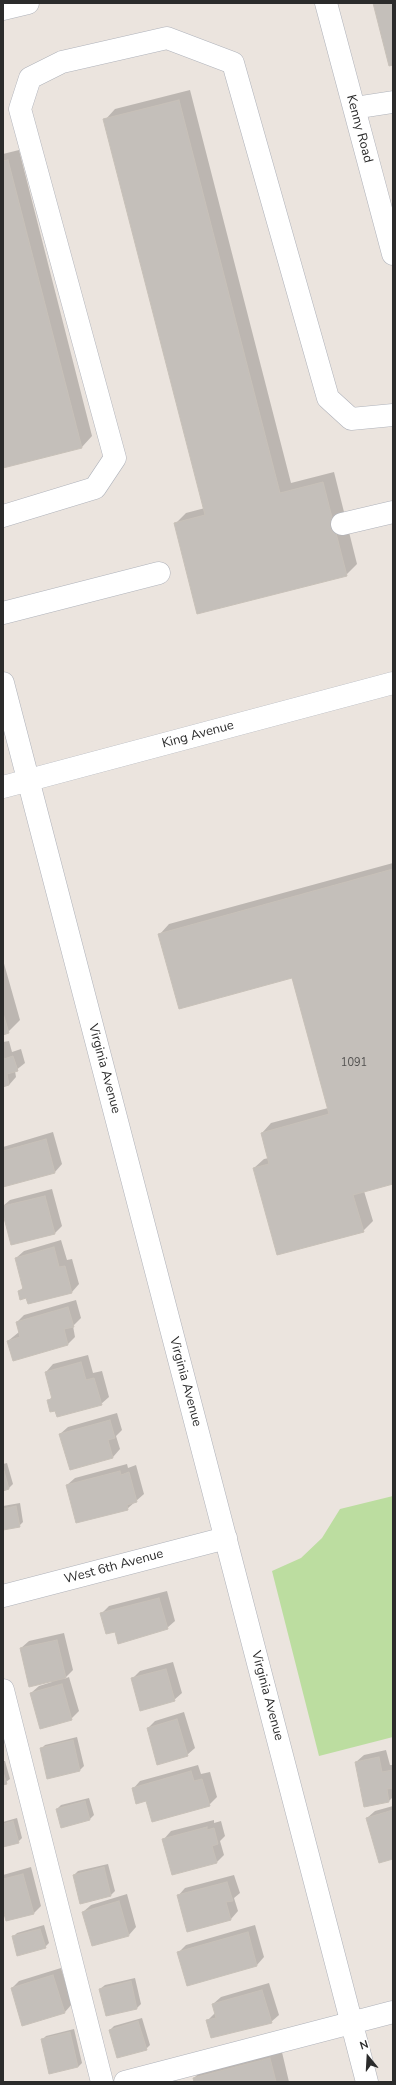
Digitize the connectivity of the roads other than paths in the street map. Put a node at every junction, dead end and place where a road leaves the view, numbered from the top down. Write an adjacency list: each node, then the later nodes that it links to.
1 (28, 3): 3 (street)
2 (326, 3): 5 (street, Kenny Road)
3 (3, 9)
4 (393, 102): 5 (street)
5 (354, 108): 6 (street, Kenny Road)
6 (393, 254)
7 (393, 415): 9 (street)
8 (393, 512): 10 (street)
9 (3, 516)
10 (342, 524)
11 (159, 573): 12 (street)
12 (3, 613)
13 (3, 683): 15 (street, Virginia Avenue)
14 (393, 683): 15 (street, King Avenue)
15 (27, 780): 16 (street, King Avenue); 17 (street, Virginia Avenue)
16 (3, 787)
17 (226, 1538): 18 (street, West 6th Avenue); 21 (street, Virginia Avenue)
18 (3, 1596)
19 (3, 1690): 22 (street)
20 (393, 2012): 21 (street)
21 (352, 2022): 23 (street); 24 (street, Virginia Avenue)
22 (102, 2082)
23 (125, 2082)
24 (367, 2082)

